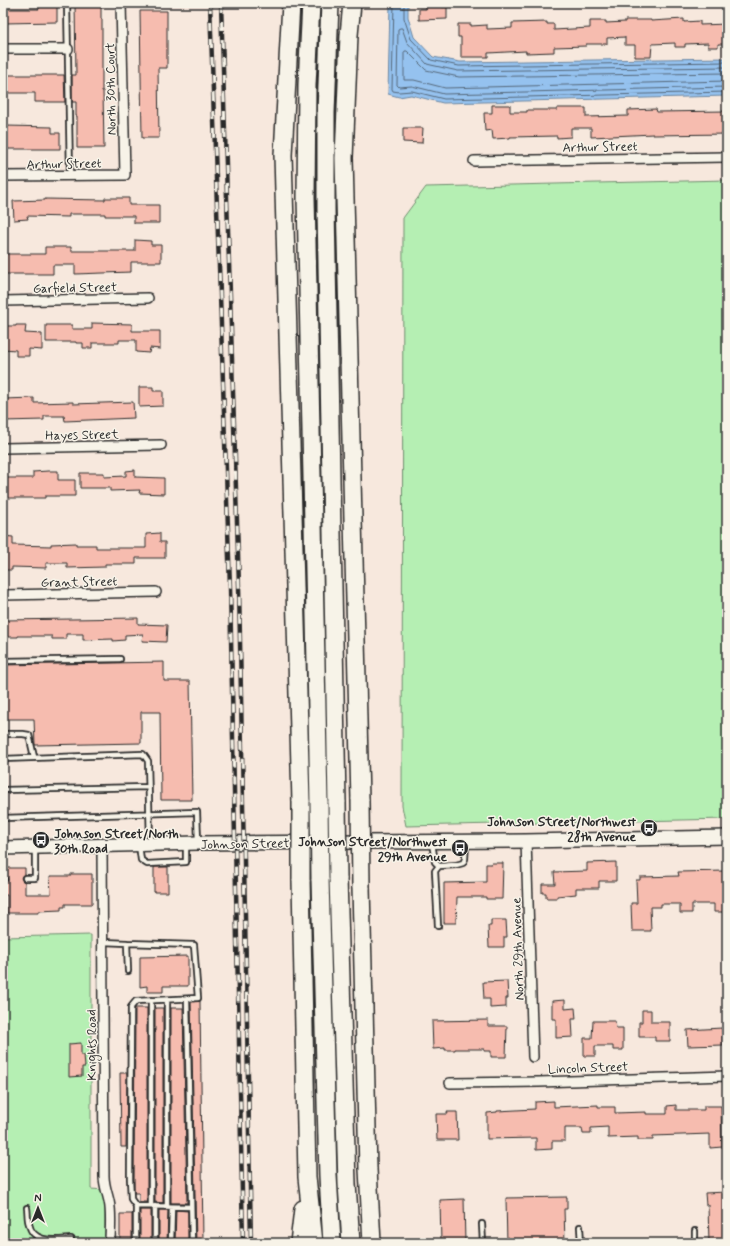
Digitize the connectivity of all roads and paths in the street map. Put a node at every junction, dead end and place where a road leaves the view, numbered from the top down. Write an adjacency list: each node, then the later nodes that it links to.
1 (66, 3): 8 (lane)
2 (121, 3): 11 (street, North 30th Court)
3 (291, 3): 50 (highway, bridge)
4 (311, 3): 67 (highway, bridge)
5 (330, 3): 68 (highway, bridge)
6 (352, 3): 69 (highway, bridge)
7 (3, 50): 8 (street)
8 (68, 50): 13 (lane)
9 (727, 157): 10 (street, Arthur Street)
10 (474, 161)
11 (125, 175): 13 (street, Arthur Street)
12 (3, 176): 13 (street, Arthur Street)
13 (70, 176)
14 (148, 298): 15 (street, Garfield Street)
15 (3, 301)
16 (161, 445): 17 (street, Hayes Street)
17 (3, 448)
18 (156, 592): 19 (street, Grant Street)
19 (3, 596)
20 (120, 659): 21 (lane)
21 (3, 661)
22 (3, 734): 23 (lane)
23 (34, 757): 24 (lane); 25 (lane)
24 (3, 758)
25 (149, 787): 26 (lane); 27 (lane)
26 (3, 790)
27 (150, 813): 28 (lane); 33 (lane); 34 (lane)
28 (3, 818)
29 (727, 837): 32 (street, Johnson Street)
30 (432, 841): 31 (street, Johnson Street); 33 (street, Johnson Street); 38 (lane)
31 (466, 841): 32 (street, Johnson Street); 38 (lane)
32 (526, 841): 47 (street, North 29th Avenue)
33 (192, 843): 34 (street, Johnson Street); 34 (lane)
34 (145, 845): 35 (street, Johnson Street)
35 (102, 846): 37 (street, Johnson Street); 41 (street, Knights Road)
36 (3, 848): 37 (street, Johnson Street)
37 (34, 848): 39 (lane)
38 (439, 866): 40 (lane)
39 (25, 878)
40 (438, 926)
41 (104, 942): 42 (lane); 60 (street, Knights Road)
42 (128, 943): 43 (lane); 44 (lane)
43 (128, 971)
44 (187, 999): 46 (lane); 54 (lane)
45 (151, 1000): 46 (lane); 51 (lane); 52 (lane)
46 (167, 1000): 53 (lane)
47 (533, 1057)
48 (727, 1076): 49 (street, Lincoln Street)
49 (450, 1083)
50 (307, 1177): 65 (highway); 66 (highway)
51 (136, 1206): 52 (lane); 61 (lane)
52 (153, 1206): 53 (lane); 62 (lane)
53 (170, 1207): 54 (lane); 63 (lane)
54 (191, 1207): 64 (lane)
55 (28, 1208): 59 (lane)
56 (482, 1224): 70 (lane)
57 (580, 1227): 71 (lane)
58 (695, 1231): 72 (lane)
59 (71, 1239)
60 (110, 1243)
61 (136, 1243)
62 (155, 1243)
63 (172, 1243)
64 (192, 1243)
65 (299, 1243)
66 (314, 1243)
67 (332, 1243)
68 (351, 1243)
69 (372, 1243)
70 (483, 1243)
71 (581, 1243)
72 (695, 1243)

